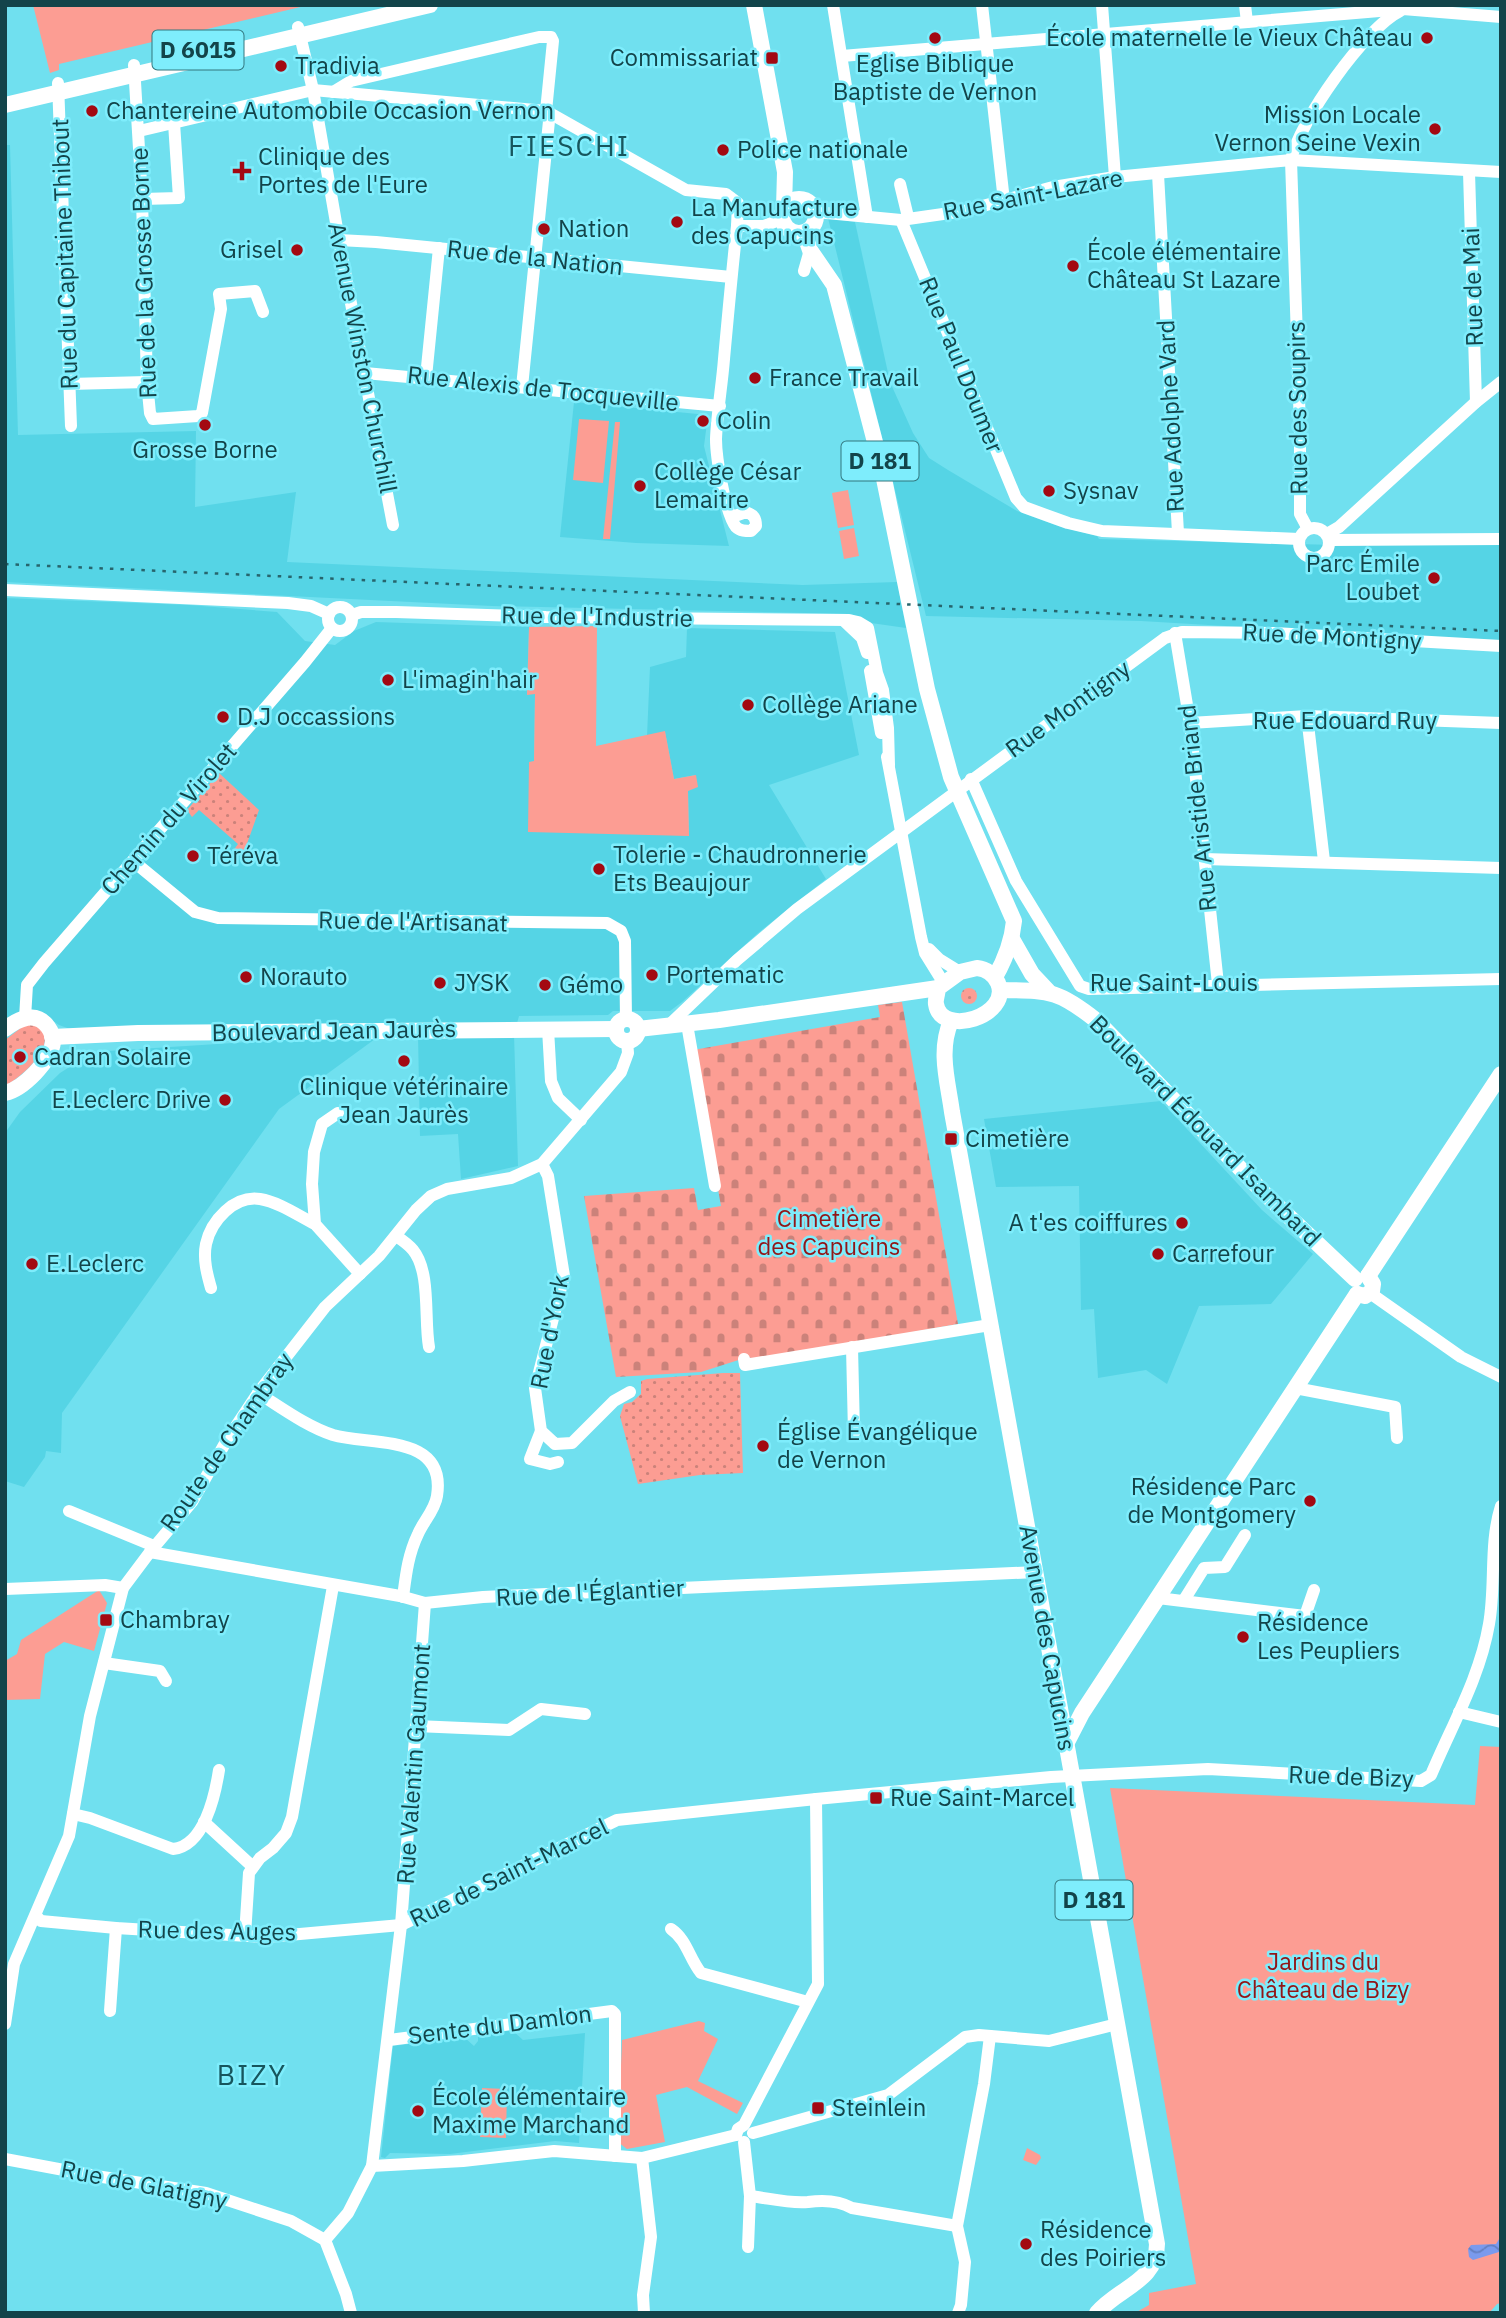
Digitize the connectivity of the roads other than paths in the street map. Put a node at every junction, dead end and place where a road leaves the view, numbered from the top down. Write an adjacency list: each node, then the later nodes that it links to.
1 (391, 5): 11 (main road, D 6015)
2 (754, 5): 29 (main road)
3 (833, 5): 14 (street)
4 (982, 5): 13 (street)
5 (1102, 5): 12 (street)
6 (1245, 5): 10 (street)
7 (425, 6): 11 (main road, D 6015)
8 (1403, 7): 9 (street); 10 (street); 24 (street)
9 (1501, 17)
10 (1247, 22): 12 (street)
11 (300, 32): 15 (main road, D 6015); 17 (street, Avenue Winston Churchill)
12 (1105, 35): 13 (street); 28 (street)
13 (986, 44): 14 (street); 33 (street)
14 (842, 56): 36 (street)
15 (135, 70): 16 (main road, D 6015); 23 (street, Rue de la Grosse Borne)
16 (59, 88): 19 (main road, D 6015); 20 (main road, D 6015); 49 (street, Rue du Capitaine Thibout)
17 (313, 90): 18 (street); 22 (street); 40 (street, Avenue Winston Churchill)
18 (332, 92): 21 (street); 21 (street)
19 (5, 95)
20 (5, 105)
21 (546, 111): 38 (street); 42 (street)
22 (174, 124): 23 (street); 32 (street)
23 (139, 131): 32 (street, Rue de la Grosse Borne)
24 (1292, 160): 25 (street, Rue Saint-Lazare); 27 (street, Rue Saint-Lazare); 57 (street, Rue des Soupirs)
25 (1469, 172): 26 (street, Rue Saint-Lazare); 51 (street, Rue de Mai)
26 (1501, 172)
27 (1158, 174): 28 (street, Rue Saint-Lazare); 56 (street, Rue Adolphe Vard)
28 (1115, 177): 33 (street, Rue Saint-Lazare)
29 (786, 183): 31 (main road); 35 (main road)
30 (900, 184): 37 (street, Rue Paul Doumer)
31 (801, 199): 34 (main road); 35 (main road)
32 (142, 200): 47 (street, Rue de la Grosse Borne)
33 (1004, 201): 37 (street, Rue Saint-Lazare)
34 (816, 212): 36 (street, Rue Saint-Lazare); 39 (main road)
35 (783, 214): 38 (street); 39 (main road)
36 (867, 217): 37 (street, Rue Saint-Lazare)
37 (905, 219): 56 (street, Rue Paul Doumer)
38 (737, 226): 43 (street)
39 (804, 233): 75 (main road, D 181)
40 (339, 240): 41 (street, Rue de la Nation); 45 (street, Avenue Winston Churchill)
41 (439, 248): 42 (street, Rue de la Nation); 46 (street)
42 (534, 258): 43 (street, Rue de la Nation); 50 (street)
43 (731, 277): 52 (street)
44 (263, 312): 47 (street, Rue de la Grosse Borne)
45 (365, 373): 46 (street, Rue Alexis de Tocqueville); 55 (street, Avenue Winston Churchill)
46 (426, 377): 50 (street, Rue Alexis de Tocqueville)
47 (147, 382): 49 (street)
48 (1501, 382): 51 (street)
49 (69, 384): 53 (street, Rue du Capitaine Thibout)
50 (522, 387): 52 (street, Rue Alexis de Tocqueville)
51 (1476, 402): 58 (street)
52 (720, 406): 54 (street)
53 (71, 426)
54 (732, 517)
55 (393, 525)
56 (1178, 533): 57 (street)
57 (1303, 534): 58 (street); 58 (street)
58 (1329, 537): 59 (street)
59 (1501, 539)
60 (5, 590): 61 (street)
61 (329, 614): 62 (street); 63 (street)
62 (352, 615): 63 (street); 70 (street, Rue de l'Industrie)
63 (332, 628): 72 (street, Chemin du Virolet)
64 (1170, 636): 65 (street, Rue de Montigny); 67 (street, Rue Aristide Briand); 69 (street, Rue Montigny)
65 (1501, 646)
66 (1307, 716): 67 (street, Rue Edouard Ruy); 68 (street, Rue Edouard Ruy); 73 (street)
67 (1190, 723): 71 (street, Rue Aristide Briand)
68 (1501, 723)
69 (971, 779): 70 (street); 81 (street, Rue Saint-Louis)
70 (901, 832): 76 (street); 86 (street)
71 (1204, 859): 73 (street); 81 (street, Rue Aristide Briand)
72 (133, 861): 87 (street, Chemin du Virolet); 91 (street, Rue de l'Artisanat)
73 (1324, 861): 74 (street)
74 (1501, 868)
75 (1007, 904): 77 (main road, D 181); 78 (main road)
76 (920, 937): 78 (street); 82 (street)
77 (1012, 939): 80 (main road); 83 (main road, Boulevard Édouard Isambard)
78 (969, 970): 80 (main road); 82 (main road)
79 (1501, 979): 81 (street, Rue Saint-Louis)
80 (997, 983): 83 (main road, Boulevard Édouard Isambard); 88 (main road)
81 (1218, 984)
82 (941, 985): 84 (main road, Boulevard Jean Jaurès); 85 (main road)
83 (1048, 991): 102 (main road, Boulevard Édouard Isambard)
84 (904, 994): 85 (main road, Boulevard Jean Jaurès); 86 (main road, Boulevard Jean Jaurès)
85 (936, 1004): 88 (main road)
86 (688, 1016): 91 (main road, Boulevard Jean Jaurès); 98 (street)
87 (25, 1018): 89 (main road); 92 (main road)
88 (951, 1021): 104 (main road, Avenue des Capucins / D 181)
89 (5, 1029)
90 (548, 1029): 91 (main road, Boulevard Jean Jaurès); 92 (main road, Boulevard Jean Jaurès); 96 (street)
91 (627, 1030): 96 (street, Route de Chambray)
92 (52, 1037): 94 (main road)
93 (1501, 1074): 102 (main road)
94 (5, 1093)
95 (338, 1113): 99 (street)
96 (582, 1119): 97 (street, Route de Chambray)
97 (546, 1160): 100 (street, Route de Chambray); 112 (street, Rue d'York)
98 (715, 1186)
99 (315, 1224): 101 (street); 103 (street)
100 (396, 1236): 101 (street, Route de Chambray); 105 (street)
101 (360, 1275): 111 (street, Route de Chambray)
102 (1363, 1286): 108 (street); 109 (main road)
103 (211, 1288)
104 (990, 1325): 106 (street); 120 (main road, Avenue des Capucins / D 181)
105 (429, 1347)
106 (852, 1347): 107 (street); 113 (street)
107 (744, 1359)
108 (1501, 1377)
109 (1295, 1388): 114 (street); 126 (main road)
110 (630, 1392): 112 (street)
111 (258, 1393): 119 (street, Route de Chambray); 125 (street)
112 (541, 1431): 115 (street, Rue d'York)
113 (854, 1433)
114 (1397, 1438)
115 (558, 1462)
116 (1501, 1506): 131 (street, Rue de Bizy)
117 (69, 1511): 119 (street, Rue de l'Églantier)
118 (1245, 1535): 127 (street)
119 (152, 1549): 121 (street, Rue de l'Églantier); 122 (street, Route de Chambray)
120 (1035, 1572): 128 (street, Rue de l'Églantier); 134 (main road, Avenue des Capucins / D 181)
121 (333, 1586): 125 (street, Rue de l'Églantier); 143 (street)
122 (123, 1588): 123 (street); 129 (street, Route de Chambray)
123 (5, 1589)
124 (1314, 1590): 127 (street)
125 (403, 1597): 128 (street, Rue de l'Églantier)
126 (1158, 1598): 127 (street); 132 (main road)
127 (1184, 1600)
128 (425, 1603): 136 (street, Rue Valentin Gaumont)
129 (104, 1663): 130 (street); 141 (street, Route de Chambray)
130 (166, 1681)
131 (1459, 1712): 135 (street); 139 (street, Rue de Bizy)
132 (1082, 1713): 134 (main road); 137 (main road)
133 (585, 1714): 136 (street)
134 (1060, 1717): 137 (main road, Avenue des Capucins / D 181)
135 (1501, 1722)
136 (416, 1726): 145 (street, Rue Valentin Gaumont)
137 (1066, 1744): 139 (main road, Avenue des Capucins / D 181)
138 (219, 1770): 142 (street)
139 (1072, 1776): 140 (street, Rue de Saint-Marcel); 152 (main road, Avenue des Capucins / D 181)
140 (816, 1800): 145 (street, Rue de Saint-Marcel); 149 (street)
141 (73, 1814): 142 (street); 144 (street, Route de Chambray)
142 (204, 1822): 143 (street)
143 (253, 1867): 148 (street)
144 (36, 1916): 146 (street, Rue des Auges); 151 (street, Route de Chambray)
145 (401, 1925): 148 (street, Rue des Auges); 154 (street, Rue de Saint-Marcel)
146 (117, 1928): 148 (street, Rue des Auges); 150 (street)
147 (671, 1930): 149 (street)
148 (245, 1936)
149 (808, 2002): 155 (street)
150 (110, 2011)
151 (5, 2024)
152 (1117, 2024): 153 (street); 167 (main road, Avenue des Capucins / D 181)
153 (990, 2036): 155 (street); 161 (street)
154 (388, 2040): 156 (street, Sente du Damlon); 159 (street, Rue de Saint-Marcel)
155 (744, 2134): 157 (street); 160 (street)
156 (615, 2156): 157 (street); 159 (street)
157 (642, 2158): 165 (street)
158 (5, 2159): 162 (street, Rue de Glatigny)
159 (372, 2166): 162 (street, Rue de Saint-Marcel)
160 (750, 2196): 161 (street); 163 (street)
161 (957, 2226): 166 (street)
162 (325, 2240): 164 (street)
163 (748, 2247)
164 (351, 2313)
165 (644, 2313)
166 (958, 2313)
167 (1097, 2313)

